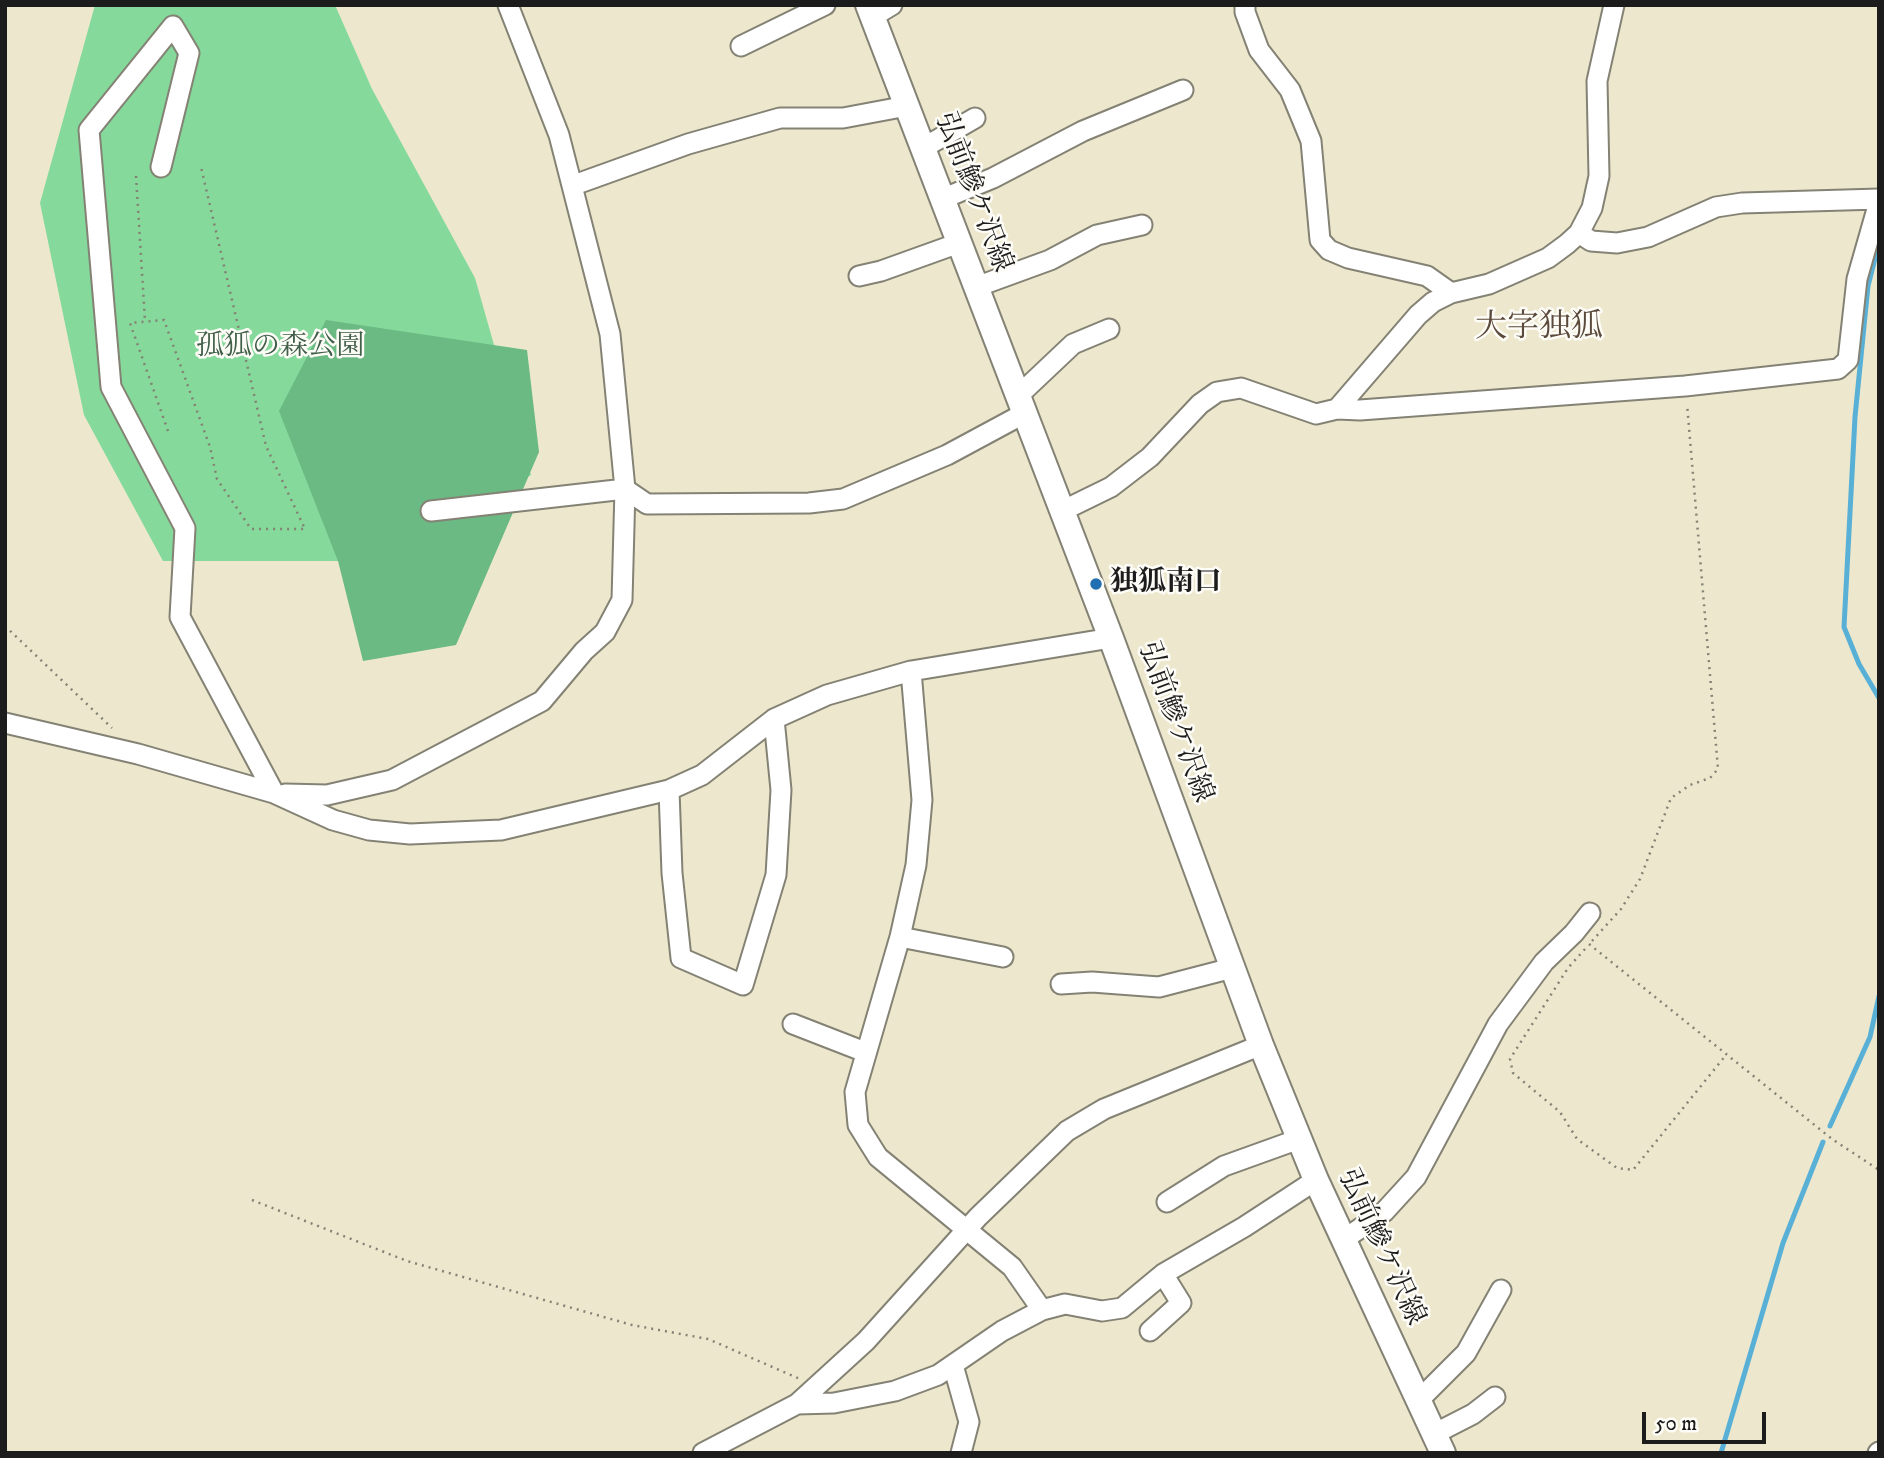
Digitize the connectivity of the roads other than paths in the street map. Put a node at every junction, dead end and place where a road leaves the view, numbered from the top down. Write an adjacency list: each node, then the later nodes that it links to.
1 (508, 5): 12 (street)
2 (825, 5): 6 (street)
3 (1245, 5): 20 (street)
4 (1614, 5): 16 (street)
5 (878, 9): 8 (main road, 弘前鰺ケ沢線)
6 (741, 46)
7 (1182, 90): 13 (street)
8 (906, 106): 10 (main road, 弘前鰺ケ沢線); 12 (street)
9 (975, 118): 10 (street)
10 (923, 148): 13 (main road, 弘前鰺ケ沢線)
11 (161, 167): 32 (street)
12 (574, 185): 24 (street)
13 (942, 199): 17 (main road, 弘前鰺ケ沢線)
14 (1879, 201): 16 (street); 23 (street)
15 (1142, 225): 19 (street)
16 (1578, 233): 20 (street)
17 (959, 243): 18 (street); 19 (main road, 弘前鰺ケ沢線)
18 (859, 276)
19 (976, 287): 22 (main road, 弘前鰺ケ沢線)
20 (1451, 293): 23 (street)
21 (1109, 329): 22 (street)
22 (1021, 405): 24 (street); 26 (main road, 弘前鰺ケ沢線)
23 (1337, 409): 26 (street)
24 (625, 489): 25 (street); 32 (street)
25 (431, 511)
26 (1062, 511): 27 (main road, 弘前鰺ケ沢線)
27 (1111, 638): 28 (street); 36 (main road, 弘前鰺ケ沢線)
28 (911, 671): 29 (street); 34 (street)
29 (774, 719): 31 (street); 31 (street)
30 (5, 723): 32 (street)
31 (669, 790): 32 (street)
32 (274, 793)
33 (1590, 913): 45 (street)
34 (900, 937): 35 (street); 40 (street)
35 (1003, 957)
36 (1232, 968): 37 (street); 39 (main road, 弘前鰺ケ沢線)
37 (1061, 984)
38 (793, 1024): 40 (street)
39 (1261, 1045): 41 (main road, 弘前鰺ケ沢線); 44 (street)
40 (865, 1052): 44 (street)
41 (1299, 1139): 42 (main road, 弘前鰺ケ沢線); 43 (street)
42 (1316, 1180): 45 (main road, 弘前鰺ケ沢線); 46 (street)
43 (1167, 1202)
44 (967, 1230): 48 (street); 53 (street)
45 (1343, 1240): 52 (main road, 弘前鰺ケ沢線)
46 (1163, 1273): 48 (street); 49 (street)
47 (1501, 1290): 52 (street)
48 (1042, 1310): 50 (street)
49 (1150, 1331)
50 (953, 1365): 53 (street); 56 (street)
51 (1496, 1397): 54 (street)
52 (1418, 1401): 54 (main road, 弘前鰺ケ沢線)
53 (797, 1404): 55 (street)
54 (1438, 1443)
55 (703, 1453)
56 (961, 1453)

